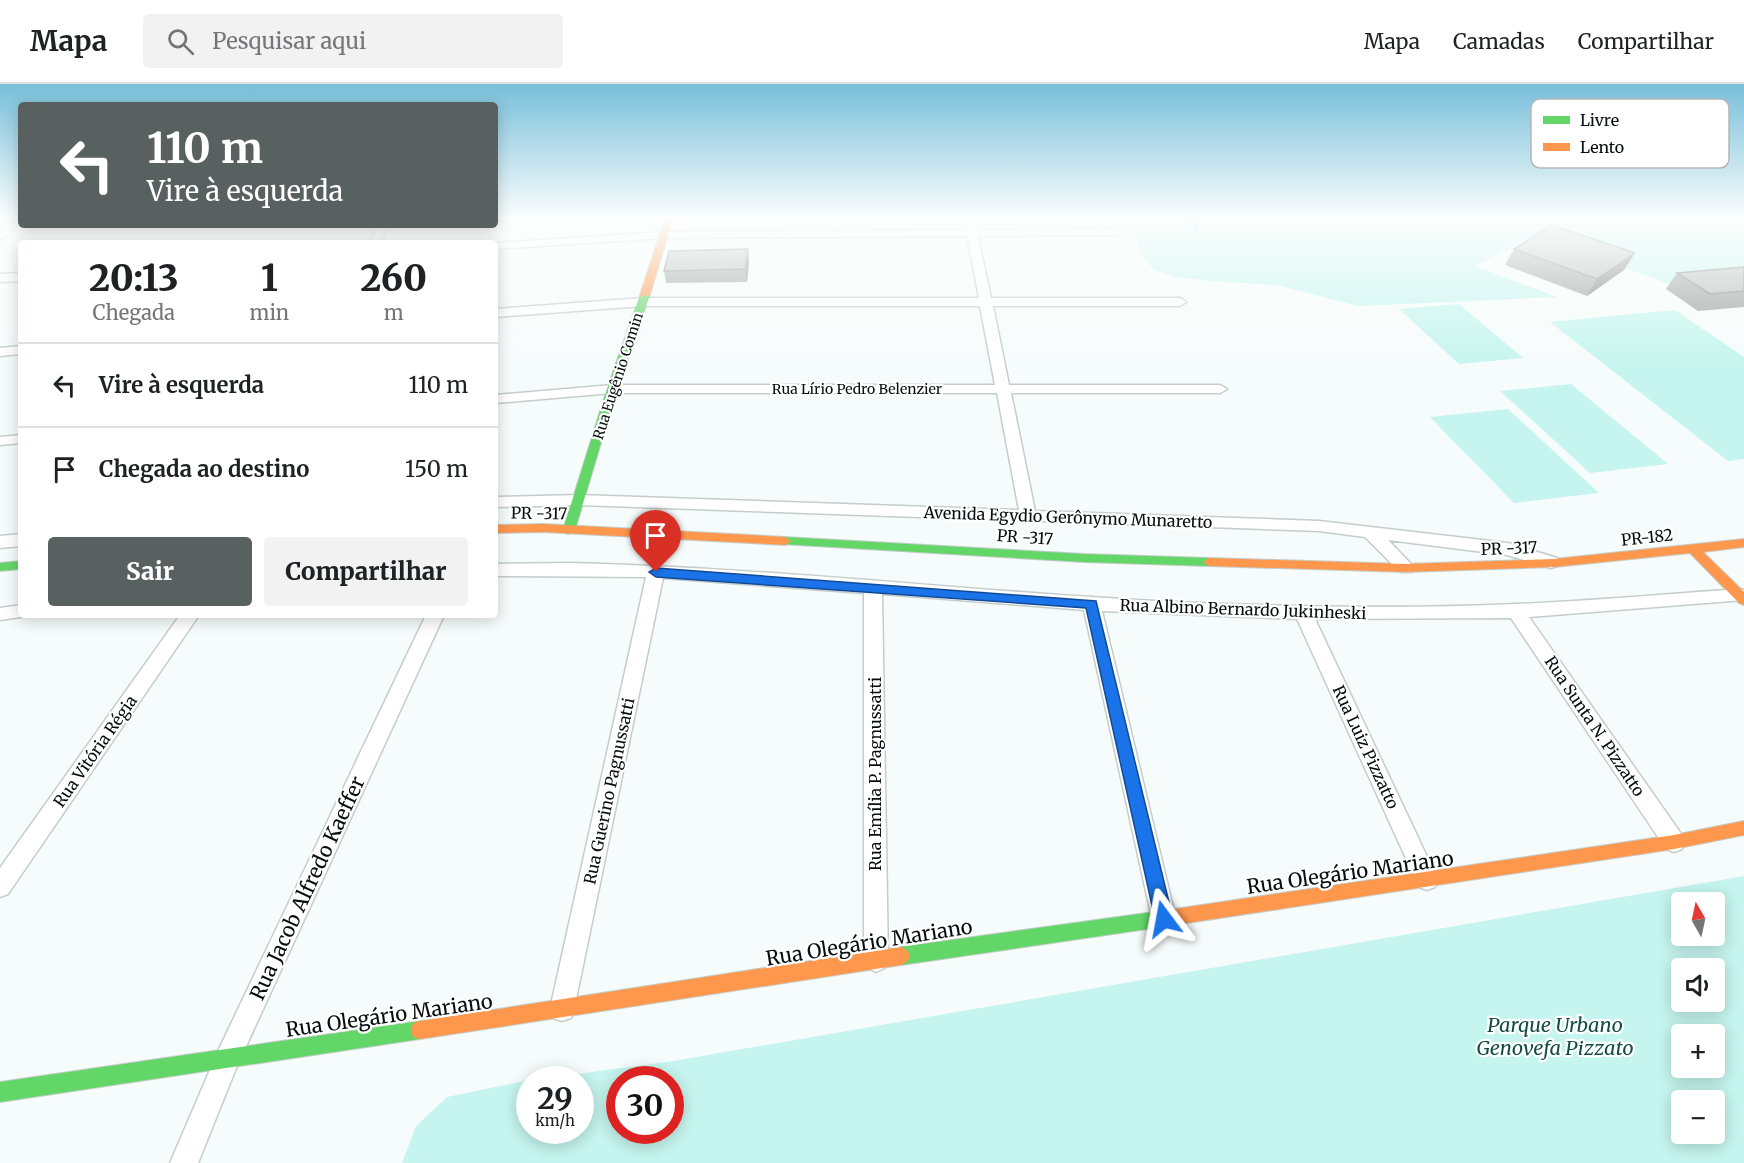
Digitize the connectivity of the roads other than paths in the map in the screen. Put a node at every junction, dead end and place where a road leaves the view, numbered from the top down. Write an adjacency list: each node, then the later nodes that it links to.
1 (654, 268): 5 (street, Rua Eugênio Comin)
2 (980, 268): 6 (street)
3 (18, 277): 4 (street)
4 (0, 278)
5 (643, 302): 6 (street); 8 (street); 12 (street, Rua Eugênio Comin)
6 (986, 302): 7 (street); 11 (street)
7 (1179, 302)
8 (498, 313)
9 (18, 350): 10 (street)
10 (0, 352)
11 (1003, 388): 12 (street, Rua Lírio Pedro Belenzier); 13 (street, Rua Lírio Pedro Belenzier); 19 (street)
12 (612, 389): 14 (street, Rua Lírio Pedro Belenzier); 17 (street, Rua Eugênio Comin)
13 (1220, 389)
14 (498, 399)
15 (18, 439): 16 (street)
16 (0, 441)
17 (579, 500): 18 (street, Avenida Egydio Gerônymo Munaretto); 19 (street, Avenida Egydio Gerônymo Munaretto); 21 (street, Rua Eugênio Comin)
18 (498, 502)
19 (1028, 516): 22 (street, Avenida Egydio Gerônymo Munaretto)
20 (498, 529): 21 (street, PR -317 / PR-182)
21 (569, 530): 30 (street, PR -317 / PR-182)
22 (1371, 534): 27 (street, Avenida Egydio Gerônymo Munaretto); 30 (street)
23 (18, 540): 24 (street)
24 (0, 542)
25 (1744, 543): 26 (street, PR-182 / PR-182)
26 (1693, 549): 27 (street, PR-182 / PR-182); 34 (street)
27 (1554, 563): 30 (street, PR -317 / PR-182)
28 (18, 565): 29 (street)
29 (0, 567)
30 (1406, 568)
31 (498, 570): 32 (street, Rua Albino Bernardo Jukinheski)
32 (656, 572): 33 (street, Rua Albino Bernardo Jukinheski); 48 (street, Rua Guerino Pagnussatti)
33 (873, 588): 35 (street, Rua Albino Bernardo Jukinheski); 47 (street, Rua Emília P. Pagnussatti)
34 (1742, 598): 37 (street, Rua Albino Bernardo Jukinheski)
35 (1092, 604): 39 (street, Rua Albino Bernardo Jukinheski); 46 (street)
36 (18, 611): 38 (street)
37 (1516, 611): 39 (street, Rua Albino Bernardo Jukinheski); 43 (street, Rua Sunta N. Pizzatto)
38 (0, 614)
39 (1304, 614): 44 (street, Rua Luiz Pizzatto)
40 (188, 618): 45 (street, Rua Vitória Régia)
41 (434, 618): 49 (street, Rua Jacob Alfredo Kaeffer)
42 (1744, 828): 43 (street, Rua Olegário Mariano)
43 (1674, 842): 44 (street, Rua Olegário Mariano)
44 (1427, 880): 46 (street, Rua Olegário Mariano)
45 (0, 887)
46 (1164, 919): 47 (street, Rua Olegário Mariano)
47 (876, 960): 48 (street, Rua Olegário Mariano)
48 (562, 1009): 49 (street, Rua Olegário Mariano)
49 (228, 1058): 50 (street, Rua Olegário Mariano); 51 (street, Rua Jacob Alfredo Kaeffer)
50 (0, 1092)
51 (184, 1163)

